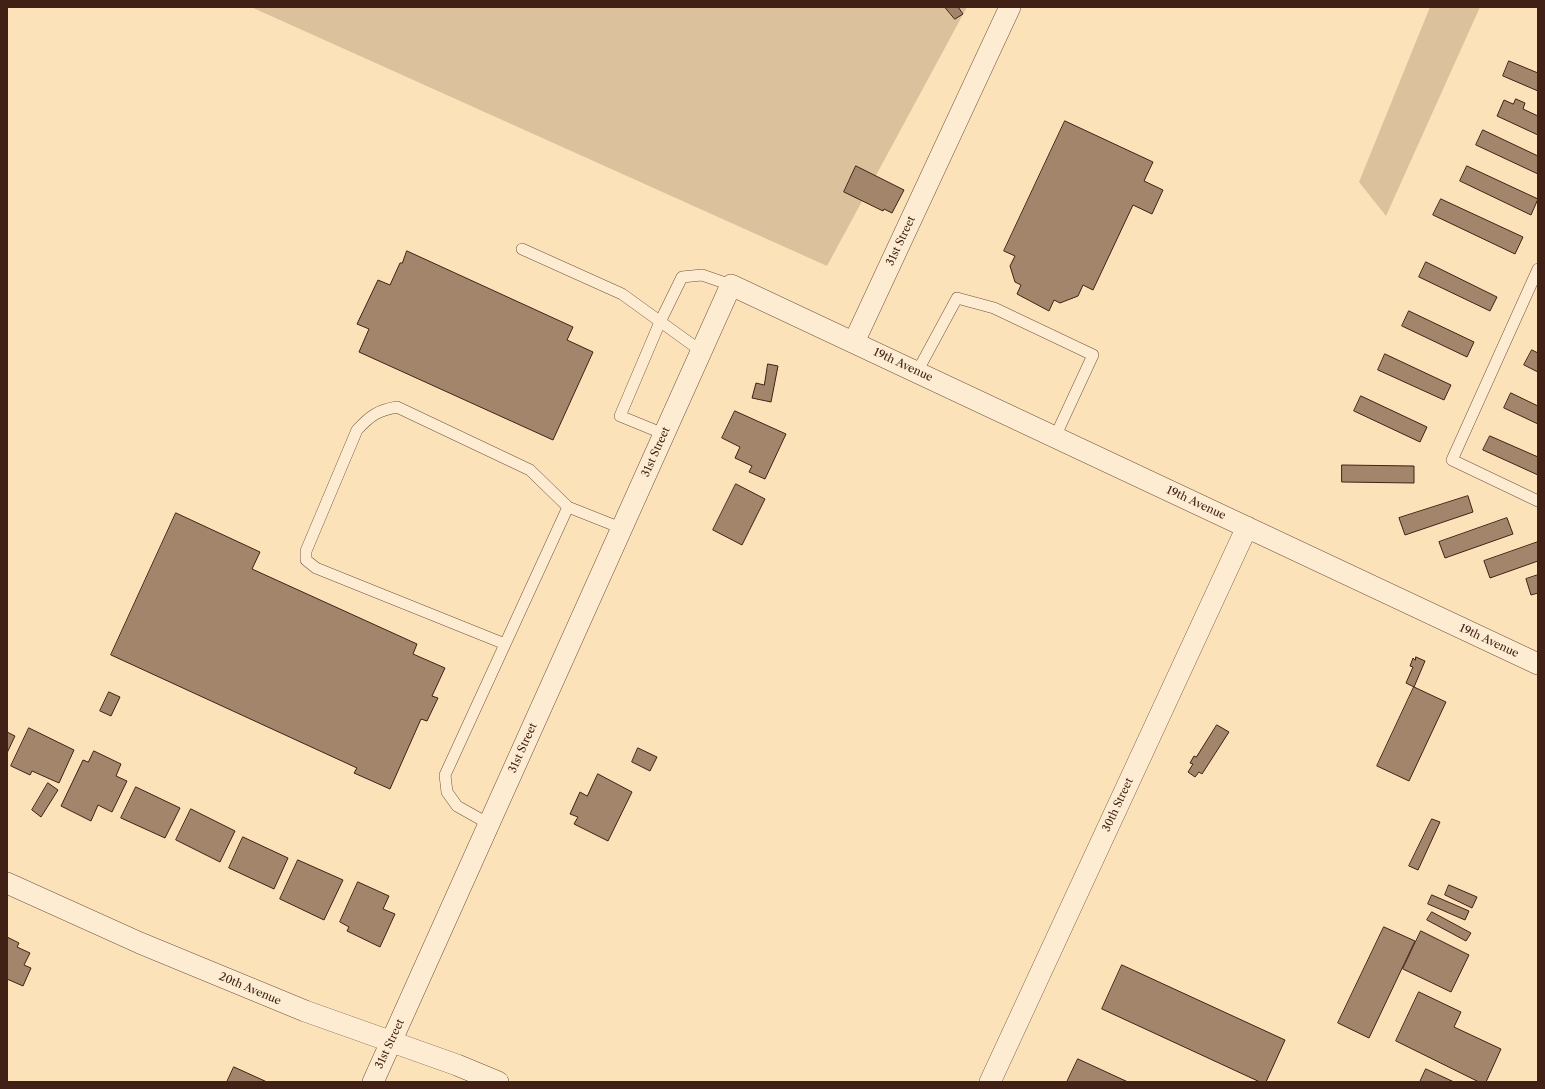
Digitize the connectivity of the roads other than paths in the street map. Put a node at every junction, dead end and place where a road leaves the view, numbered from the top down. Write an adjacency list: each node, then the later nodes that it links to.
1 (1010, 7): 6 (street, 31st Street)
2 (522, 250): 5 (lane)
3 (1538, 269): 11 (lane)
4 (731, 285): 5 (lane); 6 (street); 7 (street, 31st Street)
5 (660, 322): 7 (lane); 9 (lane)
6 (854, 342): 8 (street, 19th Avenue)
7 (701, 351): 9 (street, 31st Street)
8 (917, 372): 10 (street, 19th Avenue); 10 (lane)
9 (664, 434): 14 (street, 31st Street)
10 (1055, 437): 13 (street, 19th Avenue)
11 (1538, 501)
12 (568, 507): 14 (lane); 15 (lane); 15 (lane)
13 (1247, 527): 16 (street, 19th Avenue); 22 (street, 30th Street)
14 (621, 528): 17 (street, 31st Street)
15 (505, 644): 17 (lane)
16 (1538, 664)
17 (489, 824): 19 (street, 31st Street)
18 (7, 883): 19 (street, 20th Avenue)
19 (392, 1041): 20 (street, 31st Street); 21 (street, 20th Avenue)
20 (373, 1082)
21 (498, 1082)
22 (990, 1082)

